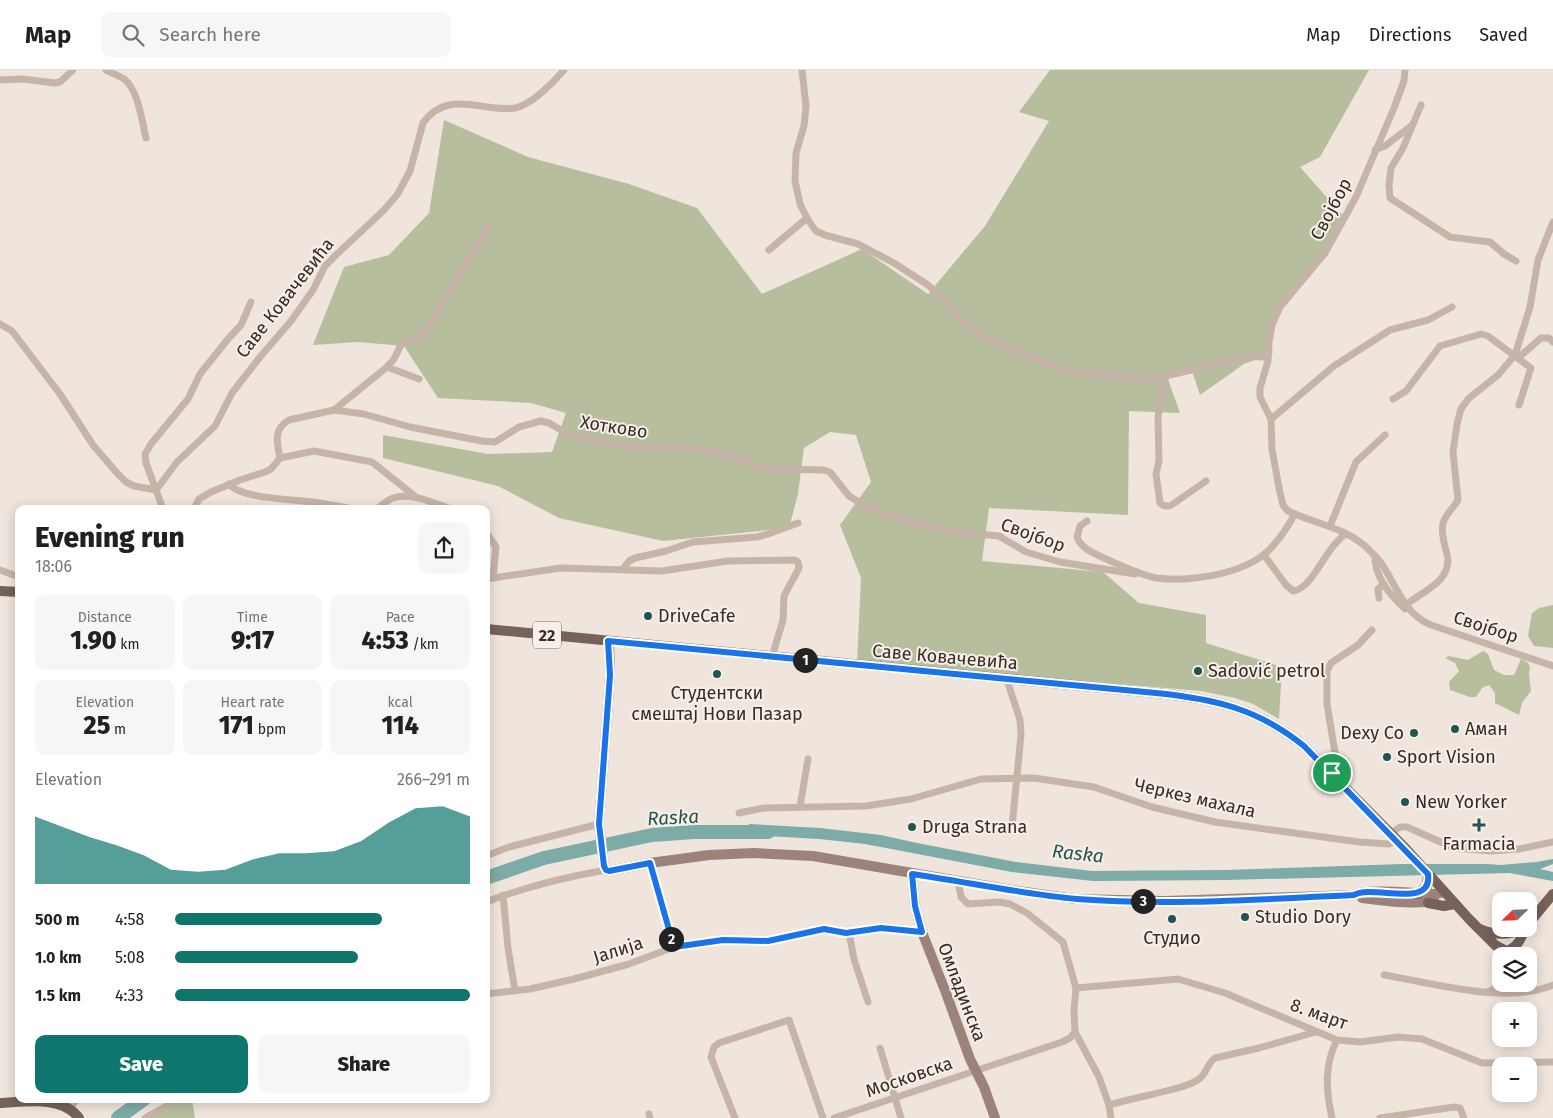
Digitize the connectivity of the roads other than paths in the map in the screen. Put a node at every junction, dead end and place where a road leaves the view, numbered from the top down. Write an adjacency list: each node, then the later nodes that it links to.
1 (73, 70): 6 (street)
2 (106, 70): 9 (street)
3 (564, 70): 33 (street, Саве Ковачевића)
4 (802, 70): 11 (street)
5 (1405, 70): 10 (street, Својбор)
6 (0, 80)
7 (1421, 104): 8 (street)
8 (1412, 126): 10 (street); 15 (street)
9 (146, 138)
10 (1376, 150): 20 (street, Својбор)
11 (807, 218): 14 (street); 23 (street)
12 (1553, 222): 21 (street)
13 (488, 227): 22 (street)
14 (769, 250)
15 (1516, 261)
16 (251, 302): 33 (street, Саве Ковачевића)
17 (1452, 306): 28 (street)
18 (0, 324): 33 (street)
19 (1553, 342): 21 (street)
20 (1269, 352): 23 (street); 28 (street, Својбор)
21 (1517, 356): 25 (street); 26 (street); 58 (street)
22 (387, 367): 24 (street); 27 (street)
23 (1166, 375): 31 (street)
24 (419, 379)
25 (1393, 399)
26 (1519, 405)
27 (334, 410): 30 (street); 41 (street, Хотково)
28 (1271, 419): 40 (street, Својбор)
29 (1385, 435): 44 (street)
30 (280, 458): 32 (street); 34 (street)
31 (1206, 481)
32 (229, 484): 36 (street); 37 (street)
33 (156, 490): 35 (street, Саве Ковачевића)
34 (416, 497): 38 (street); 39 (street)
35 (162, 505)
36 (196, 505)
37 (330, 505)
38 (382, 505)
39 (439, 505)
40 (1295, 514): 44 (street, Својбор); 47 (street, Својбор)
41 (890, 515): 51 (street, Својбор)
42 (1087, 521): 51 (street, Својбор)
43 (798, 523): 49 (street)
44 (1330, 526): 45 (street, Својбор)
45 (1345, 534): 47 (street); 48 (street, Својбор)
46 (490, 538): 53 (street)
47 (1264, 555): 51 (street, Својбор)
48 (1375, 556): 54 (street, Својбор); 58 (street, Својбор)
49 (623, 569): 53 (street); 63 (street)
50 (0, 570): 52 (street)
51 (1137, 572)
52 (15, 576)
53 (490, 578)
54 (1384, 584): 57 (street); 59 (street, Својбор)
55 (0, 591): 56 (main road)
56 (15, 592)
57 (1379, 598)
58 (1406, 605): 59 (street, Својбор)
59 (1412, 613): 64 (street, Својбор)
60 (490, 629): 62 (main road, Саве Ковачевића / 22)
61 (1372, 630): 67 (street)
62 (608, 641): 63 (main road, Саве Ковачевића / 22); 71 (street)
63 (772, 657): 65 (main road, Саве Ковачевића / 22)
64 (1553, 666)
65 (1008, 680): 67 (main road, Саве Ковачевића / 22); 68 (street)
66 (808, 759): 69 (street)
67 (1332, 773): 73 (main road, Саве Ковачевића / 22)
68 (1017, 778): 69 (street, Черкез махала); 72 (street); 74 (street, Черкез махала)
69 (800, 807): 70 (street, Черкез махала)
70 (739, 812)
71 (599, 824): 76 (street); 78 (street)
72 (1012, 827)
73 (1390, 834): 74 (main road, Саве Ковачевића / 22); 75 (street)
74 (1398, 841): 80 (main road, Саве Ковачевића / 22)
75 (1553, 842)
76 (490, 854)
77 (650, 863): 78 (street); 79 (street); 95 (street)
78 (605, 866): 85 (street)
79 (912, 874): 81 (street); 92 (street, Омладинска)
80 (1428, 874): 82 (main road); 83 (main road, 22)
81 (958, 881): 86 (street); 99 (street)
82 (1422, 891): 83 (street); 86 (street)
83 (1444, 892): 88 (street); 89 (main road, 22)
84 (1553, 894): 90 (main road)
85 (503, 895): 87 (street); 102 (street)
86 (1354, 895): 88 (street)
87 (490, 900)
88 (1428, 903): 89 (main road)
89 (1454, 904): 91 (main road, 22)
90 (1538, 912)
91 (1479, 928): 94 (main road, 22); 96 (main road, 22)
92 (922, 932): 93 (street, Јалија); 112 (street, Омладинска)
93 (849, 933): 95 (street, Јалија); 106 (street)
94 (1492, 933)
95 (674, 947): 102 (street, Јалија)
96 (1498, 947)
97 (1384, 975): 103 (street)
98 (1553, 985): 101 (street)
99 (1076, 988): 107 (street); 108 (street, 8. март)
100 (1492, 990): 103 (street)
101 (1537, 990)
102 (515, 991): 105 (street, Јалија)
103 (1488, 992): 104 (street)
104 (1517, 992)
105 (490, 994)
106 (868, 1002)
107 (1076, 1032): 112 (street, Московска); 116 (street)
108 (1316, 1032): 109 (street, 8. март); 116 (street)
109 (1337, 1040): 111 (street, 8. март); 125 (street)
110 (880, 1048): 113 (street)
111 (1553, 1062)
112 (975, 1070): 113 (street, Московска); 123 (street, Омладинска)
113 (895, 1098): 121 (street, Московска); 122 (street)
114 (0, 1103): 117 (main road)
115 (172, 1103): 118 (street)
116 (1109, 1105): 124 (street)
117 (75, 1114)
118 (145, 1118)
119 (735, 1118): 120 (street)
120 (823, 1118)
121 (834, 1118)
122 (902, 1118)
123 (995, 1118)
124 (1111, 1118)
125 (1332, 1118)
126 (1380, 1118): 127 (street)
127 (1464, 1118)

